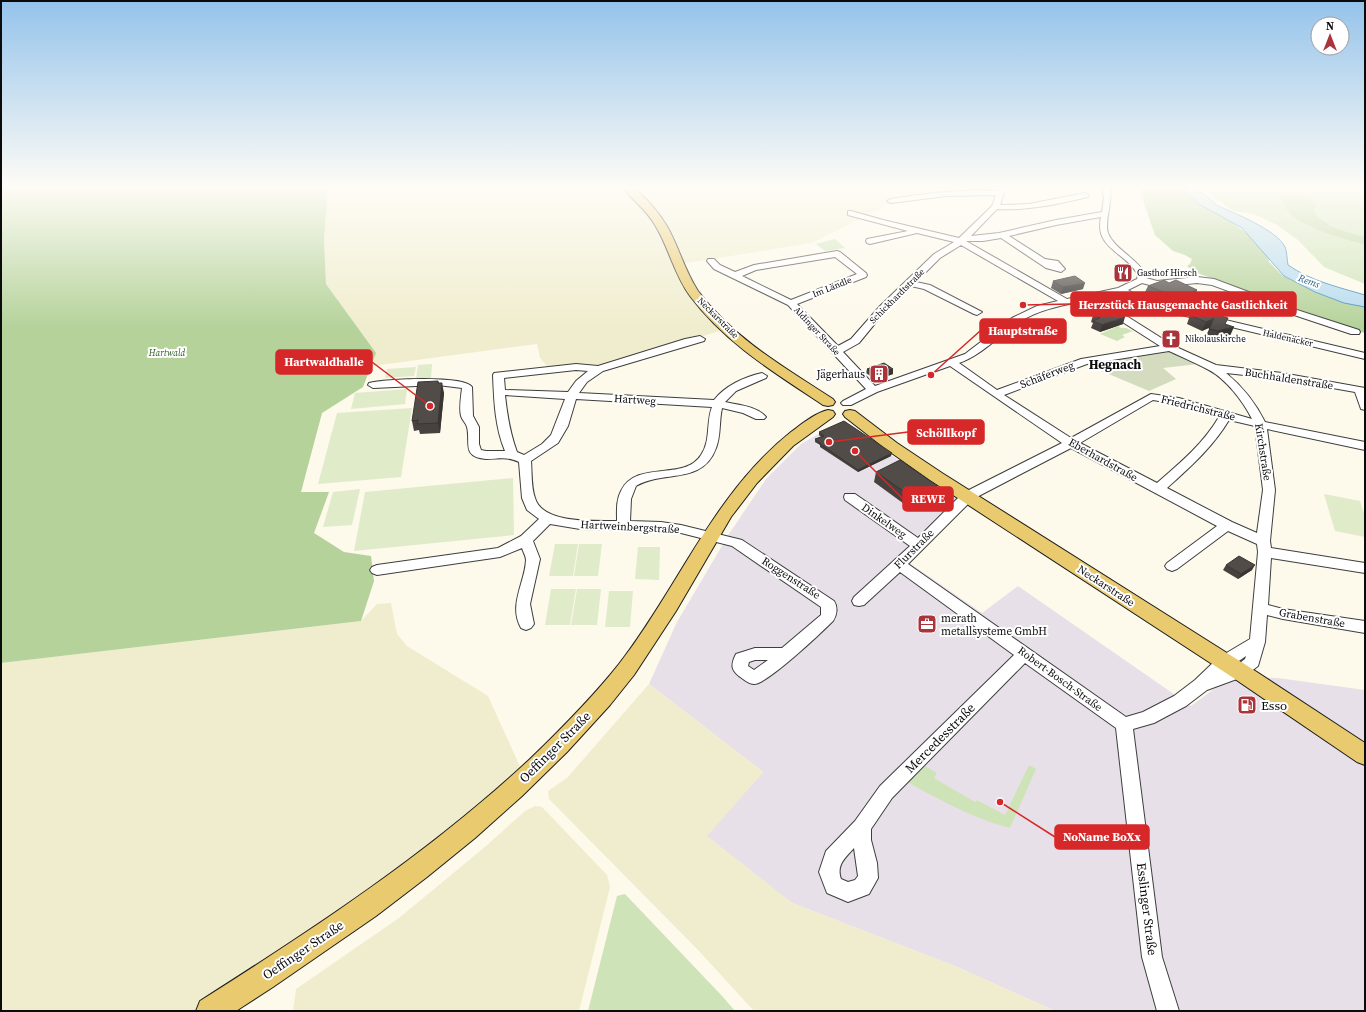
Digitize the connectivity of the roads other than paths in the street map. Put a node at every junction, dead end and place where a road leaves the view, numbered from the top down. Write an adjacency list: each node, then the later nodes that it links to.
1 (664, 233): 36 (main road, Neckarstraße)
2 (907, 233): 9 (street)
3 (930, 233): 8 (street)
4 (968, 233): 8 (street, Schickhardtstraße)
5 (1010, 233): 7 (street)
6 (1104, 233): 13 (street)
7 (1002, 235): 8 (street); 11 (street)
8 (962, 239): 14 (street, Schickhardtstraße); 17 (street)
9 (870, 241)
10 (711, 261): 12 (street, Aldinger Straße)
11 (1045, 262)
12 (734, 276): 18 (street, Aldinger Straße); 18 (street, Im Ländle)
13 (1141, 280): 15 (street); 20 (street)
14 (910, 283): 19 (street); 23 (street, Schickhardtstraße)
15 (1121, 290): 16 (street); 24 (street, Haldenäcker)
16 (1088, 292): 17 (street); 22 (street, Kirchstraße)
17 (1064, 302): 25 (street)
18 (791, 303): 23 (street, Aldinger Straße)
19 (977, 312)
20 (1355, 332)
21 (700, 339): 27 (street)
22 (1170, 348): 26 (street, Kirchstraße); 33 (street, Schäferweg)
23 (837, 351): 30 (street, Aldinger Straße)
24 (1365, 356)
25 (952, 363): 30 (street); 33 (street, Eberhardstraße)
26 (1214, 368): 31 (street, Buchhaldenstraße); 41 (street, Kirchstraße)
27 (599, 369): 34 (street); 44 (street)
28 (762, 376): 35 (street)
29 (373, 385): 44 (street)
30 (873, 390): 37 (street)
31 (1362, 390): 38 (street)
32 (508, 392): 34 (street, Hartweg)
33 (996, 394): 42 (street, Eberhardstraße)
34 (572, 395): 35 (street, Hartweg); 45 (street)
35 (718, 404): 40 (street, Hartweg); 50 (street)
36 (828, 408): 37 (main road); 52 (main road, Oeffinger Straße)
37 (848, 408): 47 (main road, Neckarstraße)
38 (1365, 408)
39 (1226, 415): 41 (street, Friedrichstraße); 42 (street, Friedrichstraße); 46 (street)
40 (760, 417)
41 (1260, 424): 43 (street, Friedrichstraße); 55 (street, Kirchstraße)
42 (1071, 443): 46 (street, Eberhardstraße); 47 (street, Friedrichstraße)
43 (1365, 446)
44 (512, 454): 45 (street)
45 (526, 460): 49 (street, Hartweinbergstraße)
46 (1158, 489): 51 (street, Eberhardstraße)
47 (968, 496): 54 (street, Flurstraße); 66 (main road, Neckarstraße)
48 (850, 497): 54 (street, Dinkelweg)
49 (547, 519): 50 (street, Hartweinbergstraße); 53 (street)
50 (623, 525): 52 (street, Hartweinbergstraße)
51 (1227, 525): 55 (street, Eberhardstraße); 57 (street)
52 (712, 536): 64 (street, Roggenstraße); 70 (main road, Oeffinger Straße)
53 (526, 541): 59 (street); 62 (street)
54 (918, 545): 56 (street, Flurstraße)
55 (1264, 546): 58 (street); 61 (street, Kirchstraße)
56 (899, 565): 60 (street, Flurstraße); 65 (street, Robert-Bosch-Straße)
57 (1172, 566)
58 (1365, 568)
59 (377, 570)
60 (859, 601)
61 (1260, 608): 63 (street, Grabenstraße); 66 (street, Kirchstraße)
62 (526, 624)
63 (1365, 627)
64 (786, 654)
65 (1024, 654): 67 (street, Robert-Bosch-Straße); 69 (street, Mercedesstraße)
66 (1231, 667): 67 (street); 68 (main road, Neckarstraße)
67 (1124, 725): 71 (street, Esslinger Straße)
68 (1365, 755)
69 (862, 827)
70 (210, 1011)
71 (1168, 1011)

